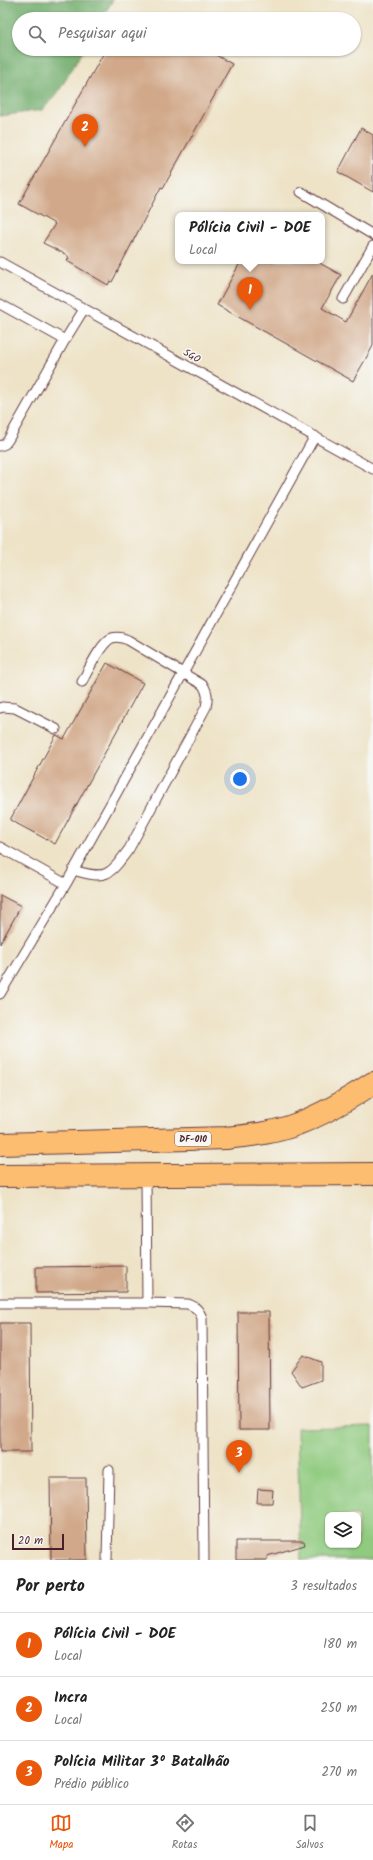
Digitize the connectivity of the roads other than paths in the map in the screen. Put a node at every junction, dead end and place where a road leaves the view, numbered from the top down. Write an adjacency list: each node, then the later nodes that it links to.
1 (301, 192): 2 (lane)
2 (373, 235)
3 (373, 246): 5 (lane)
4 (0, 262): 7 (lane, SGO)
5 (342, 299)
6 (0, 304): 8 (lane)
7 (84, 309): 8 (lane); 9 (lane, SGO)
8 (65, 340): 10 (lane)
9 (315, 436): 11 (lane, SGO); 12 (lane)
10 (0, 446)
11 (373, 469)
12 (184, 672): 13 (lane); 17 (lane); 17 (lane)
13 (82, 682)
14 (0, 708): 15 (lane)
15 (56, 729)
16 (0, 847): 18 (lane)
17 (73, 870): 18 (lane)
18 (66, 884): 19 (lane)
19 (0, 994)
20 (373, 1083): 21 (main road, DF-010)
21 (345, 1102): 22 (main road); 23 (main road, DF-010)
22 (373, 1103)
23 (0, 1144)
24 (372, 1172): 25 (main road)
25 (146, 1175): 26 (main road); 28 (lane)
26 (0, 1176)
27 (0, 1303): 28 (lane)
28 (146, 1303): 31 (lane)
29 (109, 1470): 30 (lane)
30 (107, 1560)
31 (204, 1560)

